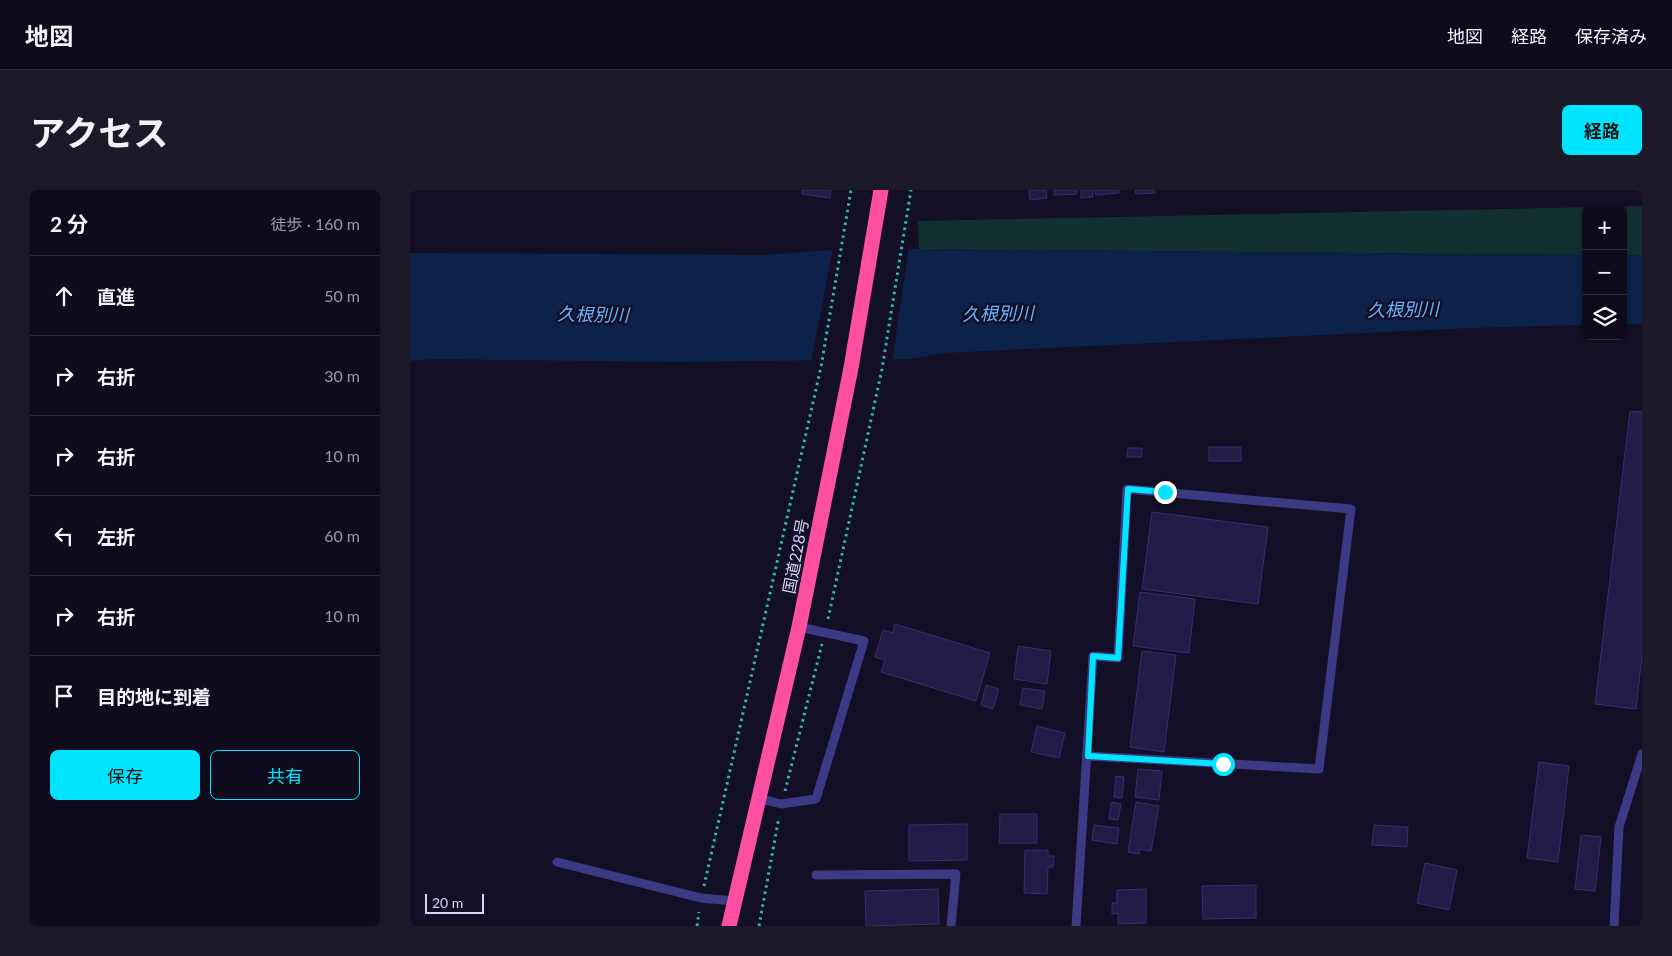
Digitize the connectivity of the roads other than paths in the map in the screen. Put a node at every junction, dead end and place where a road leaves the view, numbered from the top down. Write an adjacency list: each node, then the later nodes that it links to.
1 (881, 190): 2 (highway, 国道228号)
2 (799, 627): 5 (highway, 国道228号); 5 (lane)
3 (1642, 754): 12 (lane)
4 (1088, 756): 4 (lane); 11 (lane)
5 (758, 798): 8 (highway, 国道228号)
6 (557, 862): 8 (lane)
7 (816, 875): 10 (lane)
8 (734, 901): 9 (highway, 国道228号)
9 (729, 926)
10 (951, 926)
11 (1076, 926)
12 (1614, 926)

